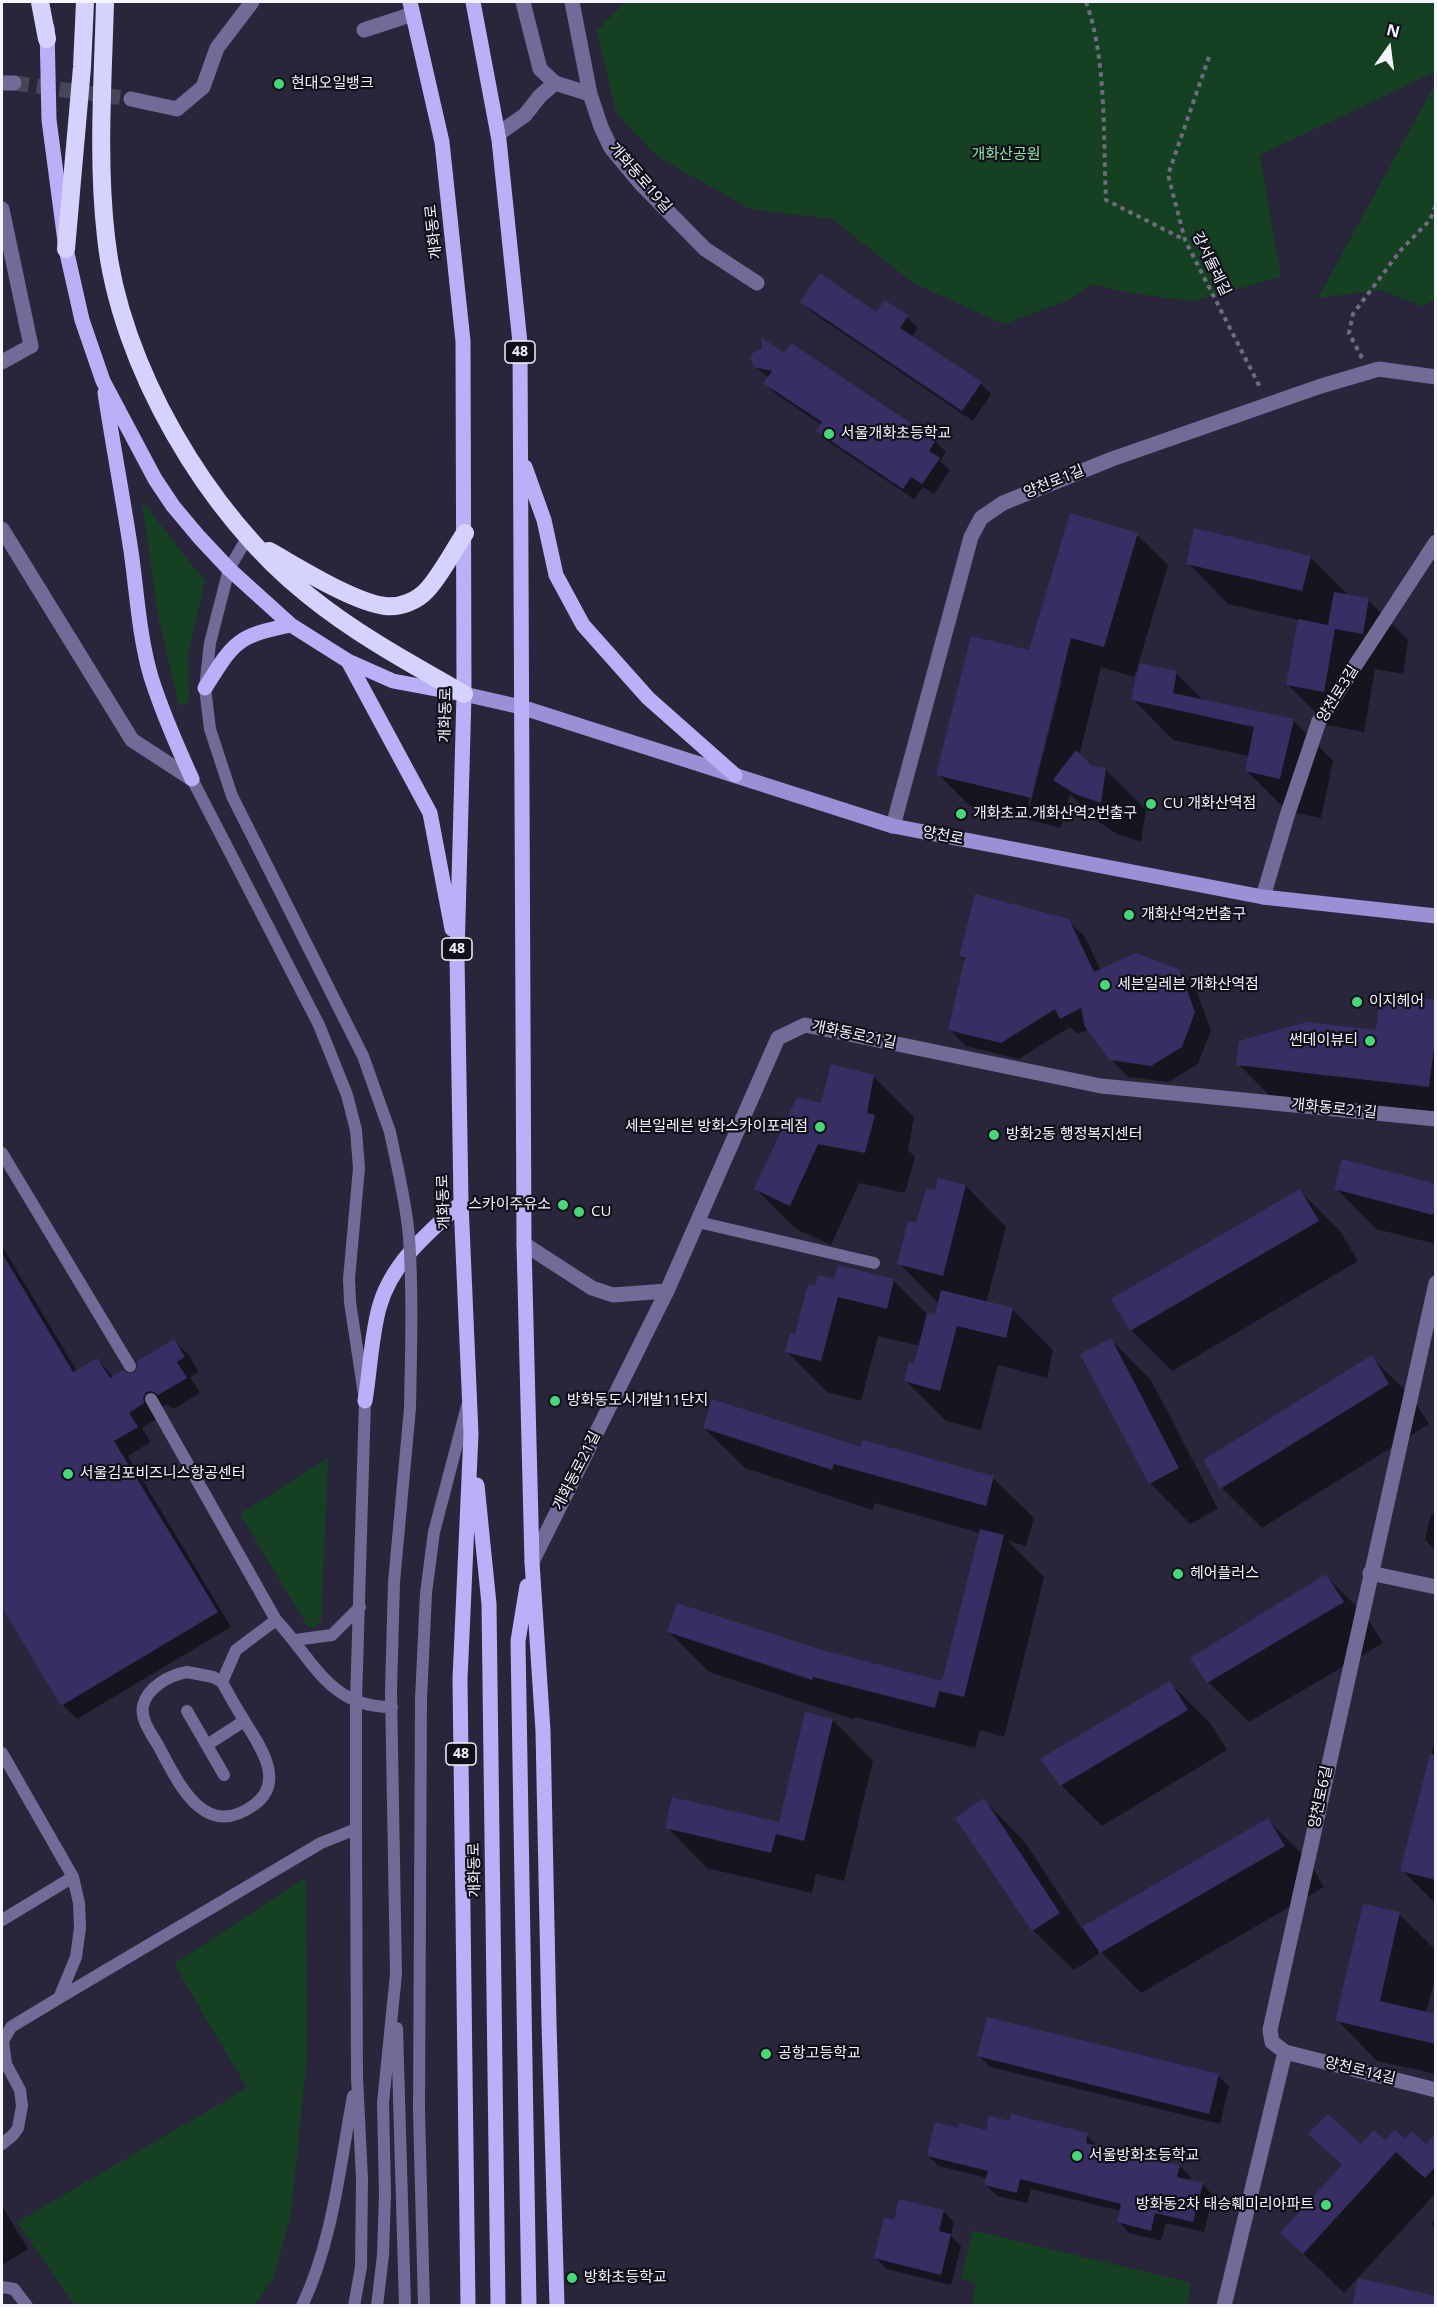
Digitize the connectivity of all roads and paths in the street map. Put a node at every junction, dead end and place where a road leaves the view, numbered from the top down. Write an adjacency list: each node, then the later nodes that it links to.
1 (40, 2): 12 (highway)
2 (47, 2): 12 (main road)
3 (85, 2): 21 (highway)
4 (105, 2): 31 (highway)
5 (252, 2): 16 (street)
6 (473, 2): 17 (main road, 48)
7 (523, 2): 14 (street)
8 (572, 2): 15 (street, 개화동로19길)
9 (1086, 2): 20 (path)
10 (411, 8): 11 (street); 30 (main road, 개화동로 / 48)
11 (364, 30)
12 (47, 39): 21 (main road)
13 (1209, 57): 20 (path, 강서둘레길)
14 (555, 84): 15 (street); 17 (street)
15 (590, 94): 22 (street, 개화동로19길)
16 (131, 99)
17 (498, 134): 28 (main road, 48)
18 (1436, 206): 24 (path)
19 (2, 209): 23 (street)
20 (1185, 240): 27 (path, 강서둘레길)
21 (66, 249): 26 (main road)
22 (757, 283)
23 (2, 362)
24 (1370, 372): 25 (street, 양천로1길); 27 (street, 양천로1길)
25 (1436, 377)
26 (103, 381): 33 (main road); 40 (main road)
27 (1269, 405): 41 (street, 양천로1길)
28 (520, 455): 38 (main road, 48); 39 (main road)
29 (2, 529): 40 (street)
30 (465, 532): 31 (highway); 37 (main road, 개화동로 / 48)
31 (247, 538): 33 (lane); 37 (highway)
32 (1435, 544): 42 (street, 양천로3길)
33 (229, 569): 34 (main road); 36 (lane)
34 (291, 625): 35 (main road); 36 (main road)
35 (348, 661): 37 (main road); 44 (main road)
36 (205, 688): 66 (lane, bridge)
37 (464, 694): 38 (main road, 양천로); 44 (main road, 개화동로 / 48)
38 (521, 706): 39 (main road, 양천로); 49 (main road)
39 (735, 776): 41 (main road, 양천로)
40 (192, 779): 56 (lane)
41 (893, 826): 42 (main road, 양천로)
42 (1263, 897): 43 (main road, 양천로)
43 (1436, 916)
44 (457, 956): 47 (main road, 개화동로 / 48)
45 (1436, 1119): 48 (street, 개화동로21길)
46 (2, 1153): 53 (lane)
47 (461, 1203): 54 (main road, 개화동로 / 48); 56 (main road)
48 (698, 1222): 50 (lane); 51 (street, 개화동로21길)
49 (524, 1244): 51 (street); 58 (main road)
50 (874, 1263)
51 (668, 1291): 58 (street, 개화동로21길)
52 (1435, 1291): 59 (street, 양천로6길)
53 (130, 1366)
54 (470, 1396): 57 (main road, 개화동로 / 48); 88 (lane)
55 (151, 1400): 62 (lane)
56 (365, 1401): 61 (lane)
57 (471, 1434): 89 (main road, 개화동로 / 48); 90 (main road, 개화동로)
58 (532, 1563): 91 (main road); 92 (main road)
59 (1370, 1573): 60 (street); 78 (street, 양천로6길)
60 (1436, 1587)
61 (360, 1607): 63 (lane); 65 (lane)
62 (276, 1620): 63 (lane); 64 (lane)
63 (295, 1640): 65 (lane)
64 (222, 1682): 68 (lane); 68 (lane)
65 (356, 1701): 66 (lane); 72 (lane)
66 (392, 1707): 75 (lane)
67 (187, 1711): 69 (lane)
68 (244, 1721): 69 (lane)
69 (207, 1745): 71 (lane)
70 (2, 1754): 73 (lane)
71 (224, 1775)
72 (356, 1828): 76 (lane); 79 (lane)
73 (73, 1877): 74 (lane); 76 (lane)
74 (2, 1920)
75 (396, 1974): 86 (lane); 87 (lane)
76 (59, 1998): 77 (lane)
77 (2, 2047): 81 (lane)
78 (1285, 2052): 80 (street, 양천로14길); 93 (street)
79 (357, 2077): 84 (lane); 85 (lane)
80 (1436, 2090)
81 (2, 2144)
82 (2, 2287): 83 (lane)
83 (27, 2306)
84 (302, 2306)
85 (354, 2306)
86 (377, 2306)
87 (405, 2306)
88 (424, 2306)
89 (468, 2306)
90 (498, 2306)
91 (530, 2306)
92 (557, 2306)
93 (1224, 2306)

